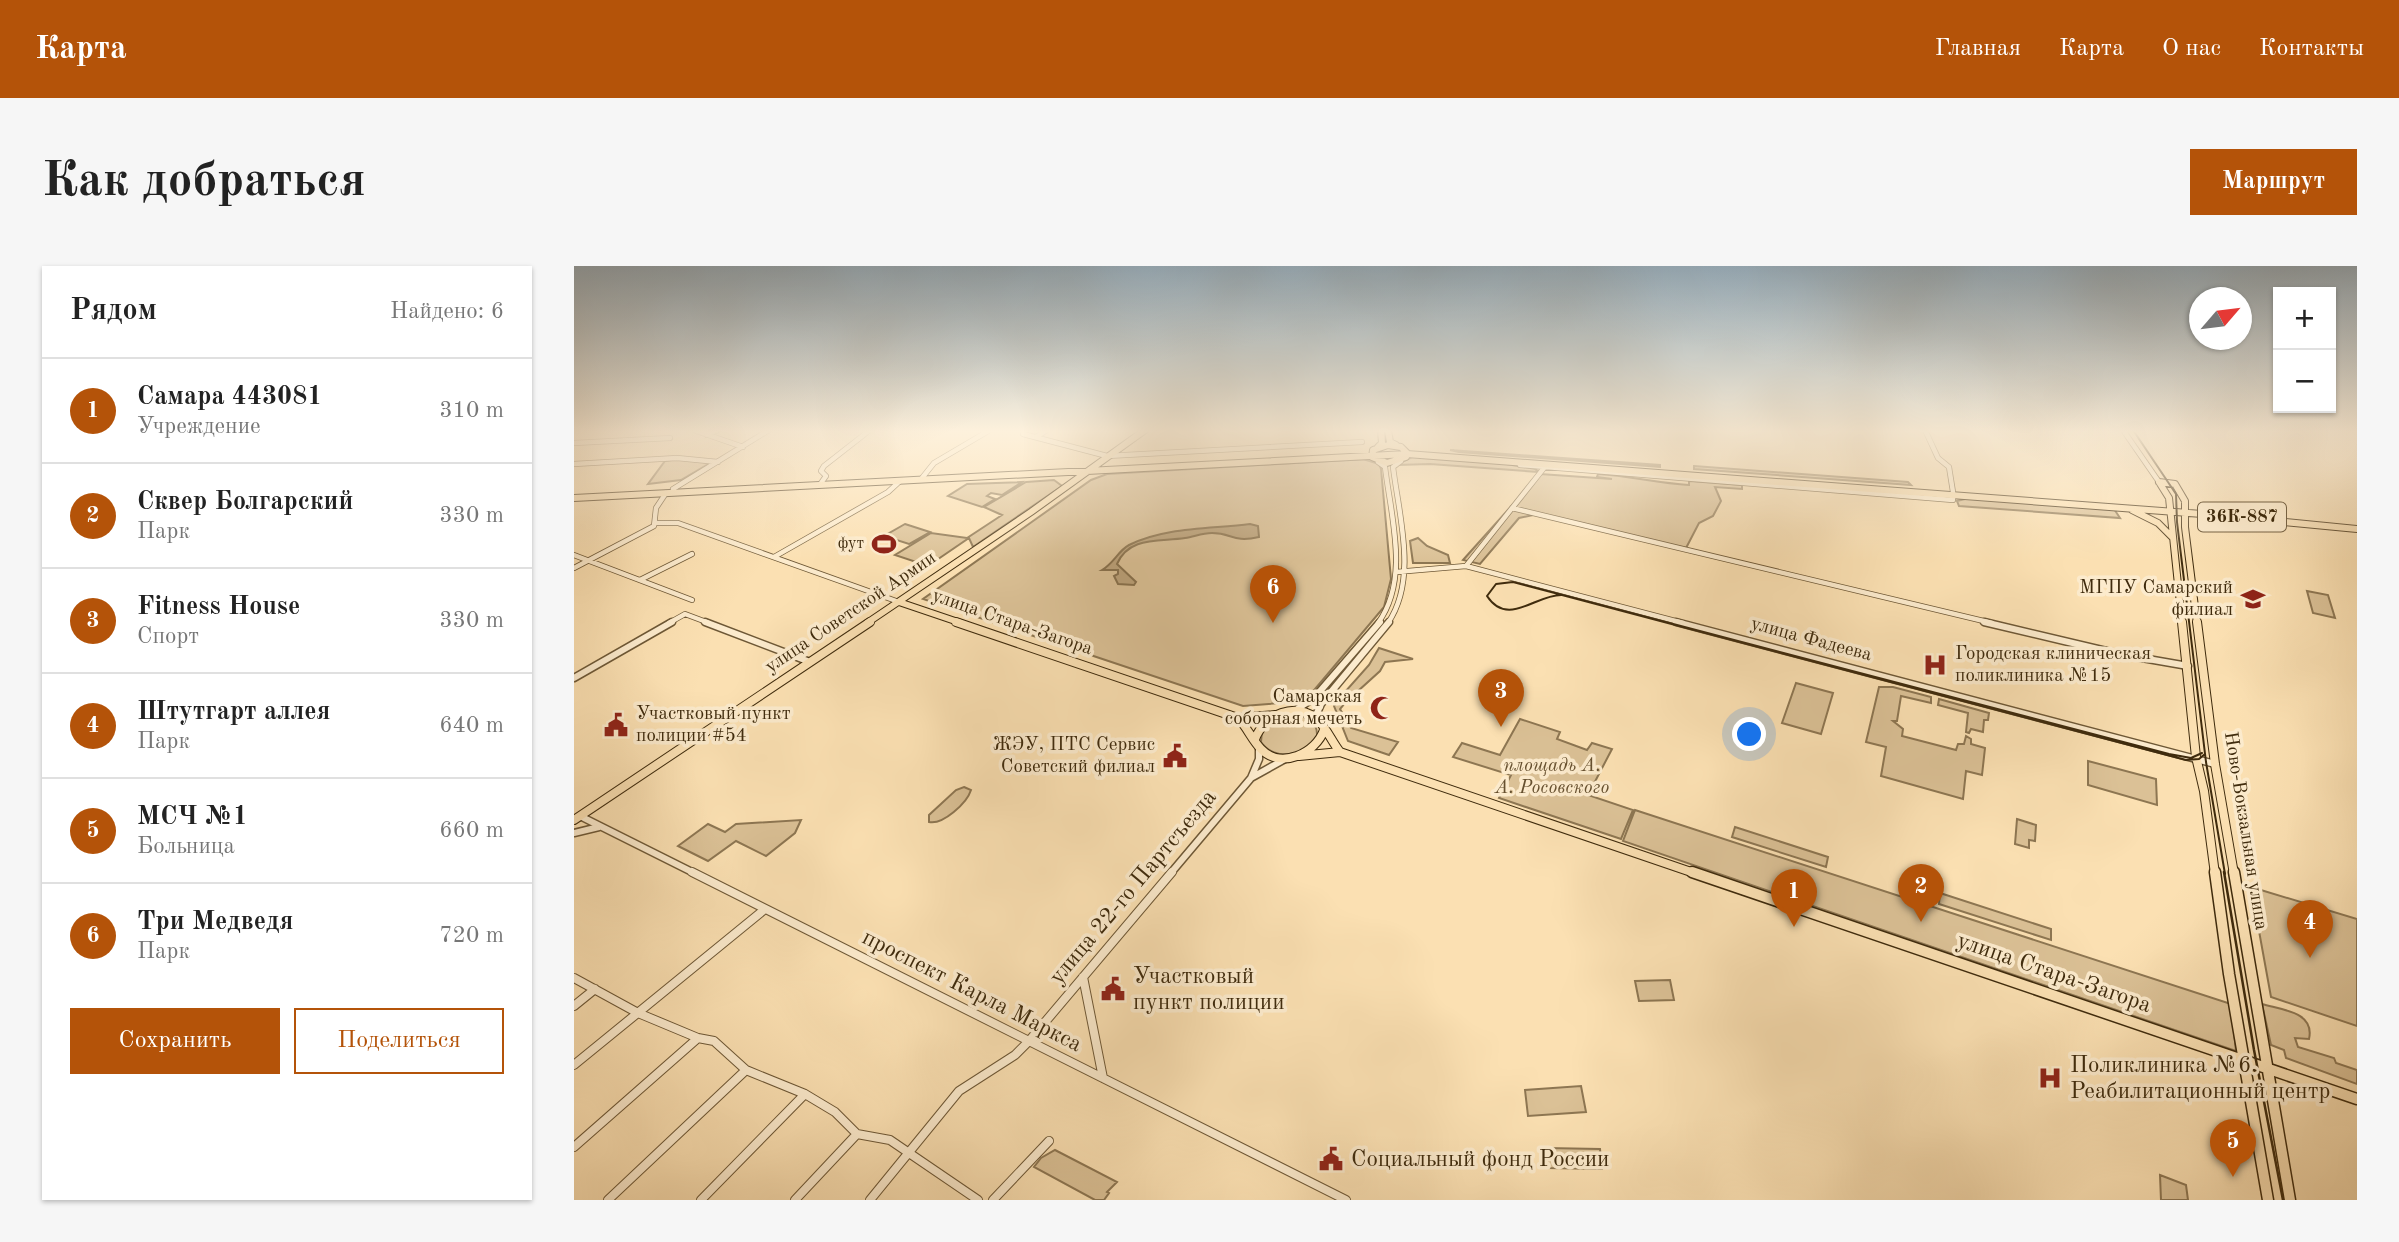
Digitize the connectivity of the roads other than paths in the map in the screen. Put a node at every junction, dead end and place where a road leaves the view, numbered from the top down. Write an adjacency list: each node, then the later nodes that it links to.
1 (699, 474): 20 (street)
2 (824, 474): 19 (street)
3 (925, 474): 16 (street)
4 (987, 474): 16 (main road, 36К-887)
5 (1010, 474): 18 (main road, 36К-887)
6 (1085, 474): 41 (main road, улица Советской Армии)
7 (1386, 474): 30 (street)
8 (1394, 474): 31 (street)
9 (1539, 474): 24 (street)
10 (1614, 474): 21 (street)
11 (1673, 474): 21 (main road, 36К-887)
12 (1688, 474): 21 (main road, 36К-887)
13 (1696, 474): 21 (main road, 36К-887)
14 (1950, 474): 21 (street)
15 (2153, 474): 17 (street, Ново-Вокзальная улица)
16 (922, 477): 19 (main road, 36К-887)
17 (2156, 478): 25 (main road, Ново-Вокзальная улица); 26 (main road, Ново-Вокзальная улица)
18 (900, 481): 20 (main road, 36К-887); 34 (street)
19 (821, 482): 20 (main road, 36К-887)
20 (670, 491): 22 (main road, 36К-887); 27 (street)
21 (1953, 493): 23 (main road, 36К-887); 25 (main road, 36К-887)
22 (574, 496)
23 (2125, 507): 25 (main road, 36К-887); 29 (main road, 36К-887)
24 (1511, 508): 36 (street); 43 (street)
25 (2170, 509): 26 (main road, 36К-887); 29 (main road, Ново-Вокзальная улица)
26 (2184, 510): 28 (main road, 36К-887); 55 (main road, Ново-Вокзальная улица)
27 (657, 523): 34 (street, улица Стара-Загора); 35 (street)
28 (2357, 527)
29 (2173, 538): 43 (main road, Ново-Вокзальная улица)
30 (1393, 549): 31 (street); 38 (street)
31 (1401, 549): 38 (street)
32 (692, 554): 39 (street)
33 (574, 555): 35 (street)
34 (774, 557): 41 (street, улица Стара-Загора)
35 (589, 561): 37 (street); 39 (street)
36 (1466, 566): 38 (street, улица Фадеева); 54 (street, улица Фадеева)
37 (574, 568)
38 (1399, 572): 45 (street); 48 (street)
39 (640, 580): 40 (street)
40 (692, 600)
41 (899, 602): 42 (main road, улица Советской Армии); 47 (main road, улица Стара-Загора)
42 (810, 662): 44 (street); 57 (main road, улица Советской Армии)
43 (2188, 666): 54 (main road, Ново-Вокзальная улица)
44 (574, 678)
45 (1291, 712): 46 (main road); 48 (main road)
46 (1275, 715): 47 (main road, улица Стара-Загора); 50 (main road)
47 (1238, 718): 50 (main road)
48 (1318, 719): 49 (main road)
49 (1324, 730): 51 (main road); 52 (main road)
50 (1257, 743): 53 (main road); 56 (street, улица 22-го Партсъезда)
51 (1340, 752): 52 (main road, улица Стара-Загора); 68 (main road, улица Стара-Загора)
52 (1299, 756): 53 (main road)
53 (1287, 758): 56 (street, улица 22-го Партсъезда)
54 (2196, 758): 55 (street, улица Фадеева); 68 (main road, Ново-Вокзальная улица)
55 (2215, 764): 70 (main road, Ново-Вокзальная улица)
56 (1251, 778): 61 (street, улица 22-го Партсъезда)
57 (577, 818): 58 (street, проспект Карла Маркса)
58 (601, 827): 59 (street); 60 (street, проспект Карла Маркса)
59 (574, 833)
60 (765, 909): 65 (street); 67 (street, проспект Карла Маркса)
61 (1083, 977): 67 (street, улица 22-го Партсъезда); 72 (street)
62 (574, 978): 63 (street)
63 (595, 989): 64 (street); 65 (street)
64 (574, 1006)
65 (638, 1013): 66 (street); 69 (street)
66 (698, 1038): 71 (street); 77 (street)
67 (1028, 1041): 72 (street, проспект Карла Маркса); 78 (street, улица 22-го Партсъезда)
68 (2245, 1060): 70 (main road, улица Стара-Загора); 86 (main road, Ново-Вокзальная улица)
69 (574, 1065)
70 (2266, 1068): 74 (main road, улица Стара-Загора); 87 (main road, Ново-Вокзальная улица)
71 (746, 1070): 73 (street); 79 (street)
72 (1103, 1078): 85 (street, проспект Карла Маркса)
73 (804, 1094): 75 (street); 80 (street)
74 (2357, 1099)
75 (857, 1134): 78 (street); 81 (street)
76 (1049, 1141): 84 (street)
77 (574, 1147)
78 (911, 1152): 82 (street, улица 22-го Партсъезда); 83 (street)
79 (608, 1200)
80 (701, 1200)
81 (795, 1200)
82 (870, 1200)
83 (978, 1200)
84 (993, 1200)
85 (1346, 1200)
86 (2268, 1200)
87 (2290, 1200)

